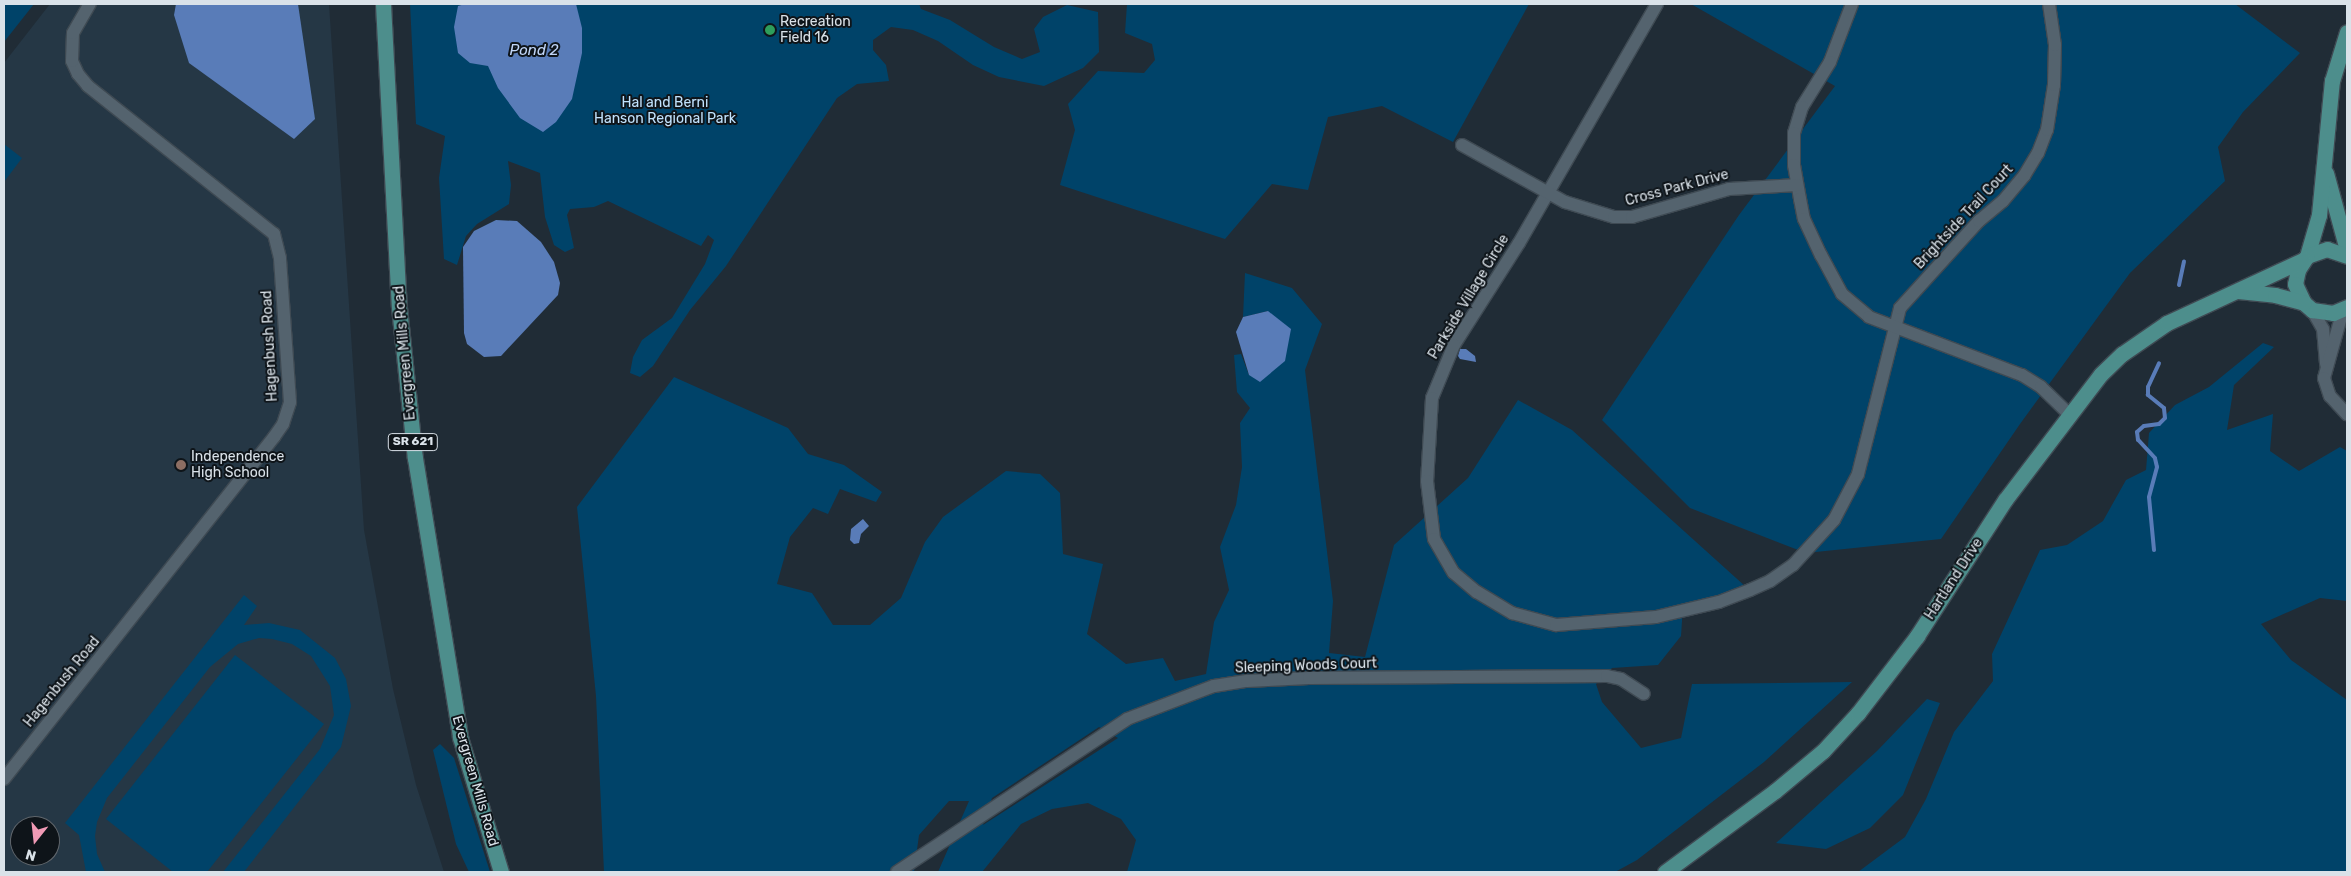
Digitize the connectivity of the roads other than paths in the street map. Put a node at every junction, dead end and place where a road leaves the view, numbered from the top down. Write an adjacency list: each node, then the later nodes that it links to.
1 (90, 4): 22 (street, Hagenbush Road)
2 (383, 4): 23 (main road, Evergreen Mills Road / SR 621)
3 (1657, 4): 10 (street, Parkside Village Circle)
4 (1852, 4): 9 (street)
5 (2049, 4): 17 (street, Brightside Trail Court)
6 (2347, 32): 8 (main road)
7 (1462, 145): 10 (street, Cross Park Drive)
8 (2325, 169): 11 (main road); 13 (main road)
9 (1797, 185): 10 (street, Cross Park Drive); 17 (street)
10 (1548, 193): 17 (street, Parkside Village Circle)
11 (2347, 250)
12 (2347, 256): 13 (main road, Hartland Drive)
13 (2306, 258): 14 (main road, Hartland Drive); 15 (main road)
14 (2238, 291): 15 (main road, Hartland Drive); 19 (main road, Hartland Drive)
15 (2308, 306): 16 (main road, Hartland Drive); 18 (street)
16 (2345, 308): 18 (street)
17 (1893, 326): 19 (street)
18 (2326, 364): 20 (street)
19 (2068, 413): 25 (main road, Hartland Drive)
20 (2347, 414)
21 (1644, 694): 24 (street, Sleeping Woods Court)
22 (4, 779)
23 (501, 872)
24 (897, 872)
25 (1666, 872)

